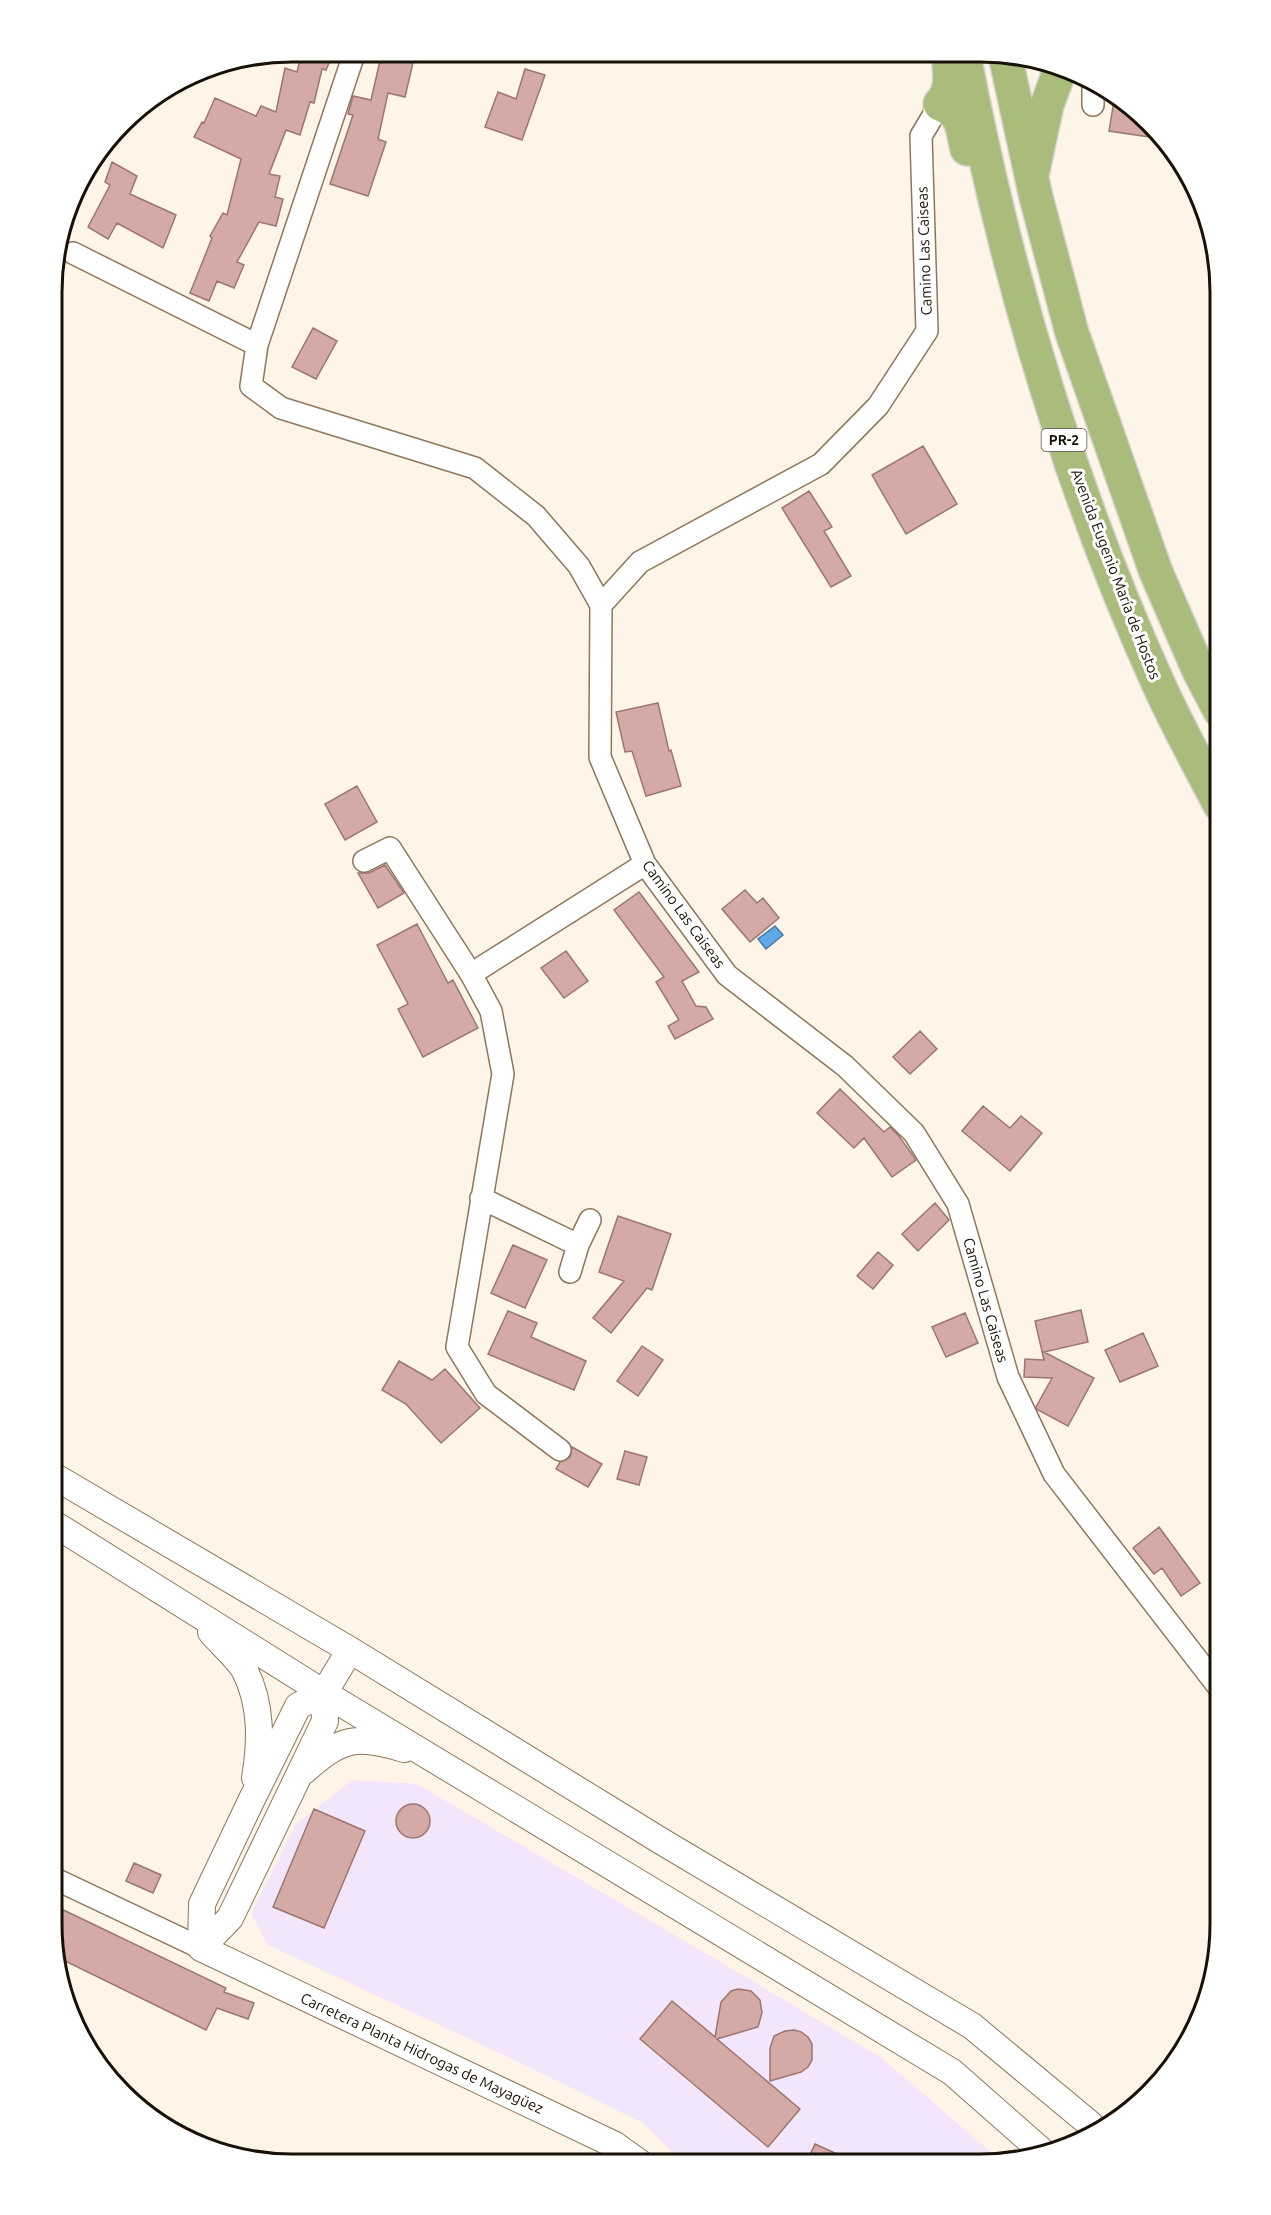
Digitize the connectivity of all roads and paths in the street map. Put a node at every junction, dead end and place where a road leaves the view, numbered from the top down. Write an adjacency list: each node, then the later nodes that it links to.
1 (352, 62): 12 (street)
2 (949, 62): 7 (highway)
3 (966, 62): 10 (highway, Avenida Eugenio María de Hostos / PR-2)
4 (1007, 63): 9 (highway, PR-2)
5 (1058, 75): 9 (highway)
6 (1093, 91): 8 (street)
7 (940, 104): 10 (highway); 13 (street, Camino Las Caiseas)
8 (1093, 105)
9 (1031, 178): 14 (highway, PR-2)
10 (1005, 236): 15 (highway, Avenida Eugenio María de Hostos / PR-2)
11 (73, 253): 12 (street)
12 (257, 345): 13 (street)
13 (601, 605): 17 (street, Camino Las Caiseas)
14 (1210, 691)
15 (1210, 785)
16 (364, 861): 18 (street)
17 (645, 864): 18 (street); 28 (street, Camino Las Caiseas)
18 (471, 974): 19 (street)
19 (481, 1198): 21 (street); 23 (street)
20 (590, 1220): 21 (street)
21 (578, 1245): 22 (street)
22 (570, 1272)
23 (560, 1449)
24 (62, 1481): 27 (street)
25 (62, 1529): 26 (street)
26 (188, 1608): 29 (street); 32 (street)
27 (350, 1650): 29 (street); 35 (street)
28 (1210, 1676)
29 (324, 1693): 30 (street); 31 (street); 32 (street)
30 (430, 1756): 31 (street); 36 (street)
31 (297, 1777): 34 (street)
32 (251, 1801): 34 (street)
33 (62, 1882): 34 (street)
34 (201, 1948): 37 (street, Carretera Planta Hidrogas de Mayagüez)
35 (1091, 2125)
36 (1037, 2147)
37 (628, 2154)

